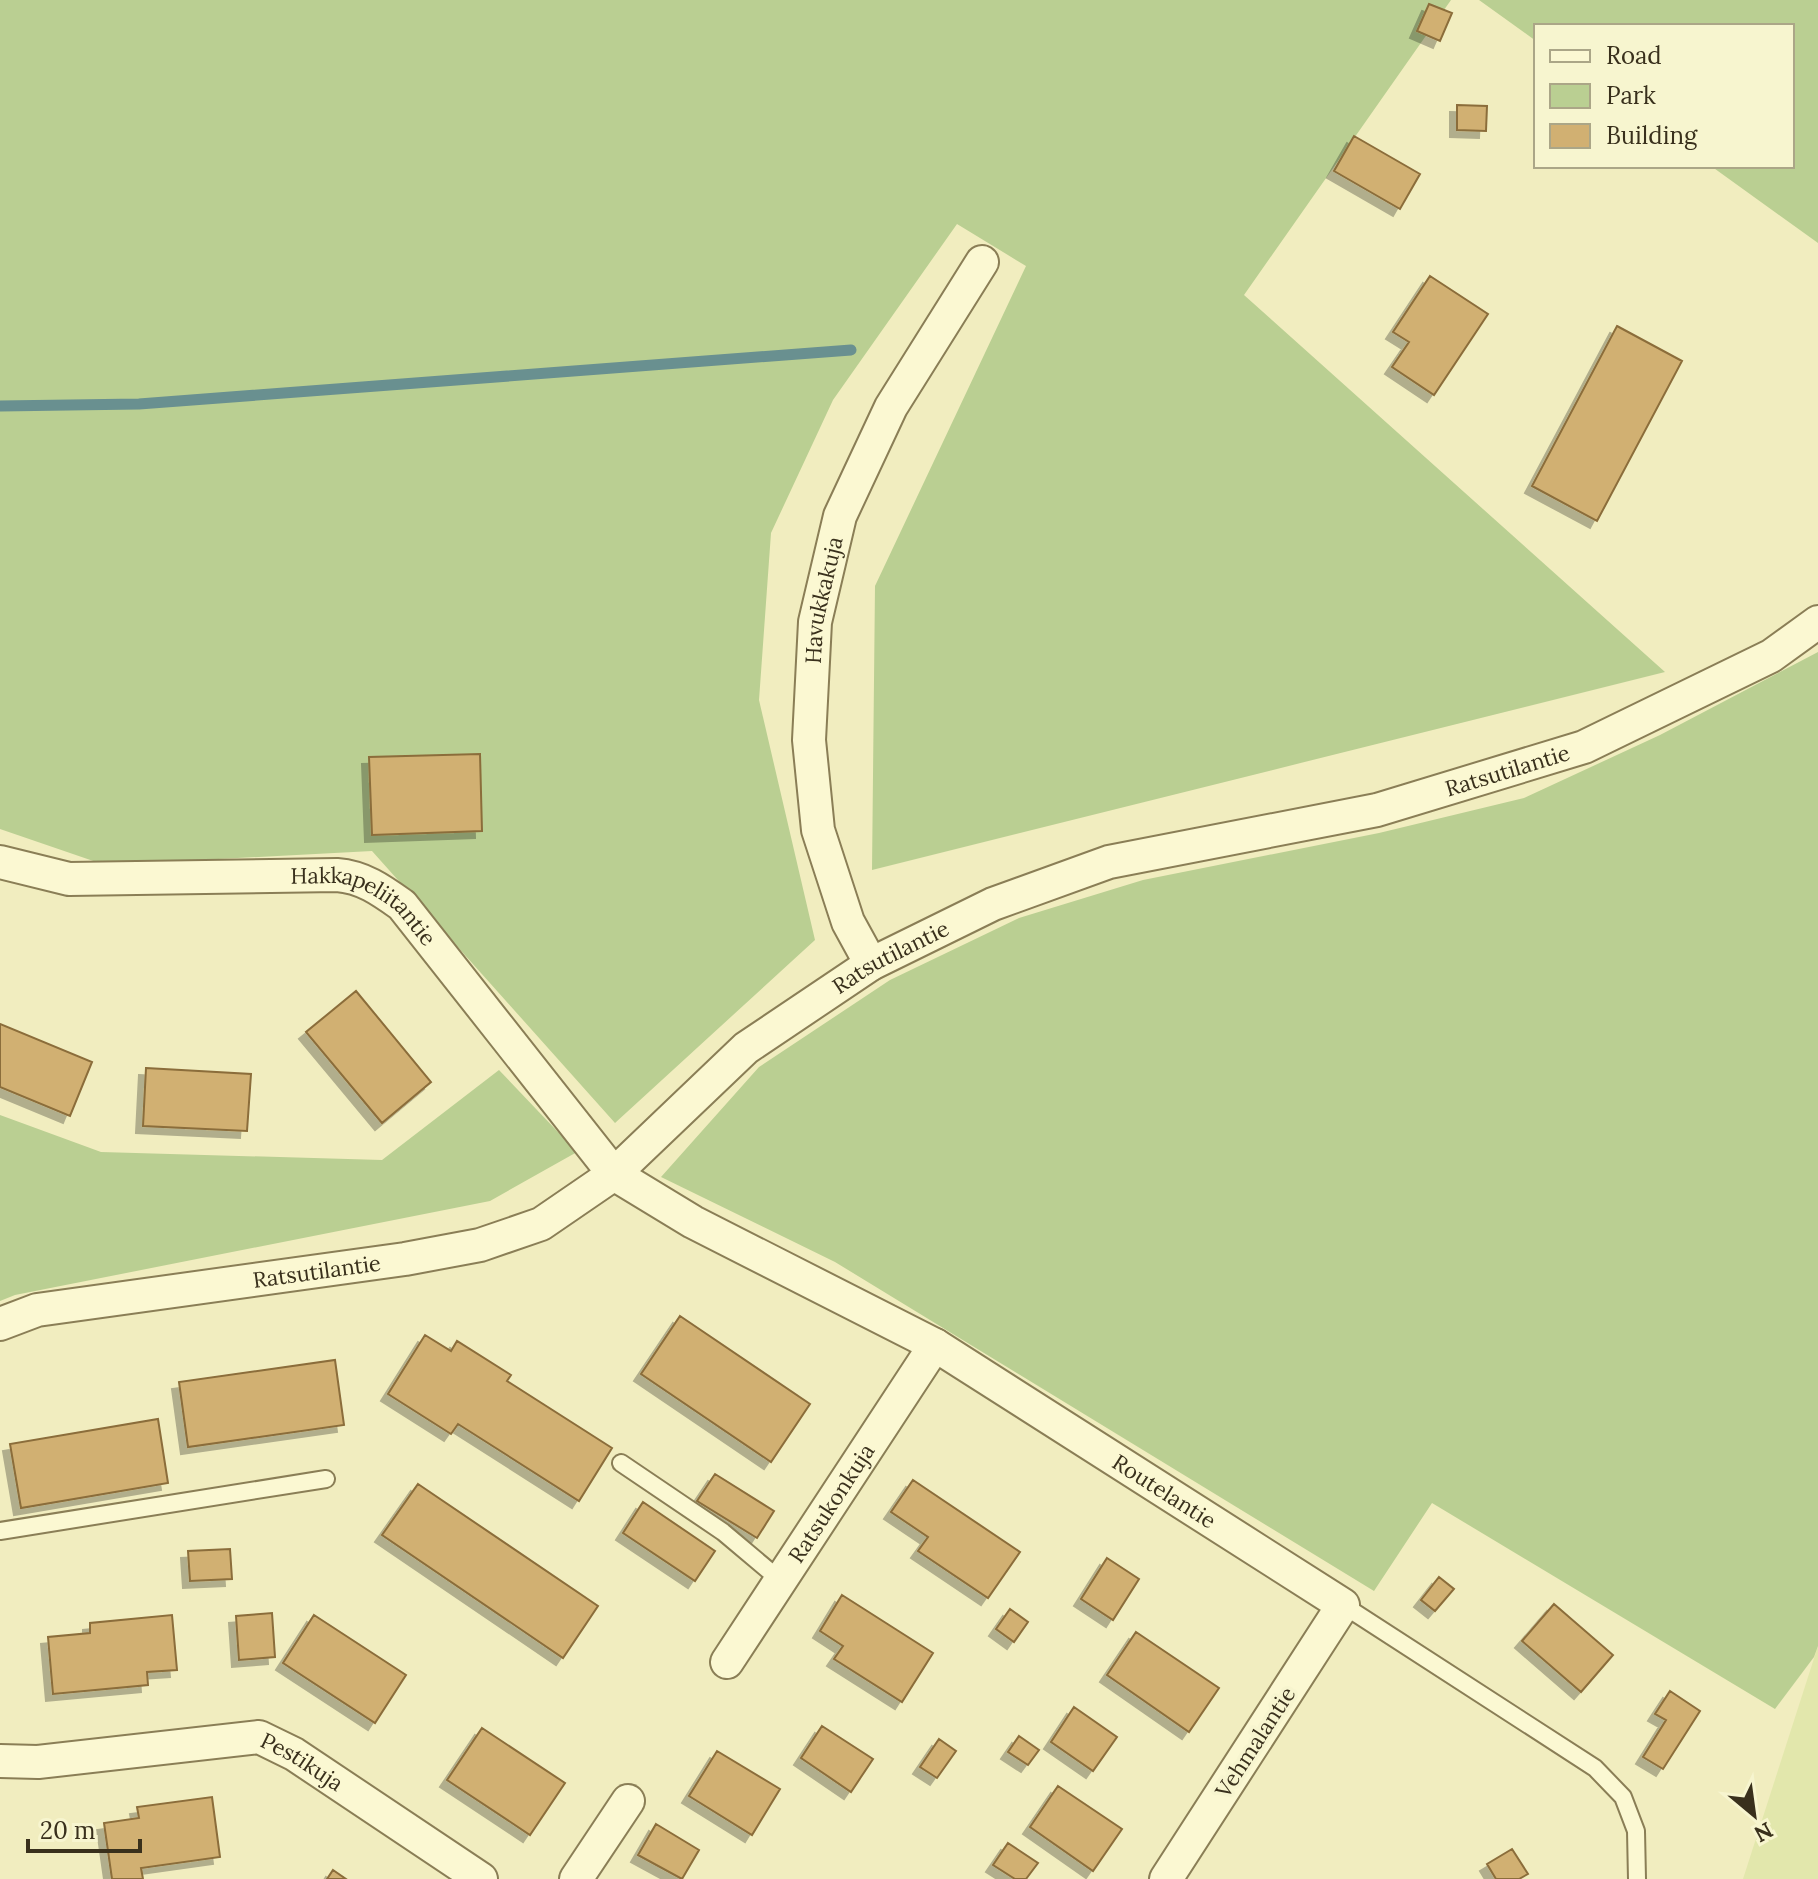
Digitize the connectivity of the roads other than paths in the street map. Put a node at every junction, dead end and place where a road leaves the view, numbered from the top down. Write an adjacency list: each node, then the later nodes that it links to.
1 (982, 262): 4 (street, Havukkakuja)
2 (1818, 622): 4 (street, Ratsutilantie)
3 (0, 862): 5 (street, Hakkapeliitantie)
4 (871, 964): 5 (street, Ratsutilantie)
5 (614, 1174): 6 (street, Ratsutilantie); 7 (street, Routelantie)
6 (0, 1324)
7 (935, 1345): 11 (street, Ratsukonkuja); 12 (street, Routelantie)
8 (621, 1463): 11 (lane)
9 (326, 1479): 10 (lane)
10 (0, 1531)
11 (780, 1580): 13 (street, Ratsukonkuja)
12 (1343, 1605): 18 (street, Vehmalantie); 19 (lane, Routelantie)
13 (727, 1662)
14 (0, 1761): 16 (street, Pestikuja)
15 (628, 1801): 17 (street)
16 (481, 1879)
17 (576, 1879)
18 (1166, 1879)
19 (1637, 1879)

